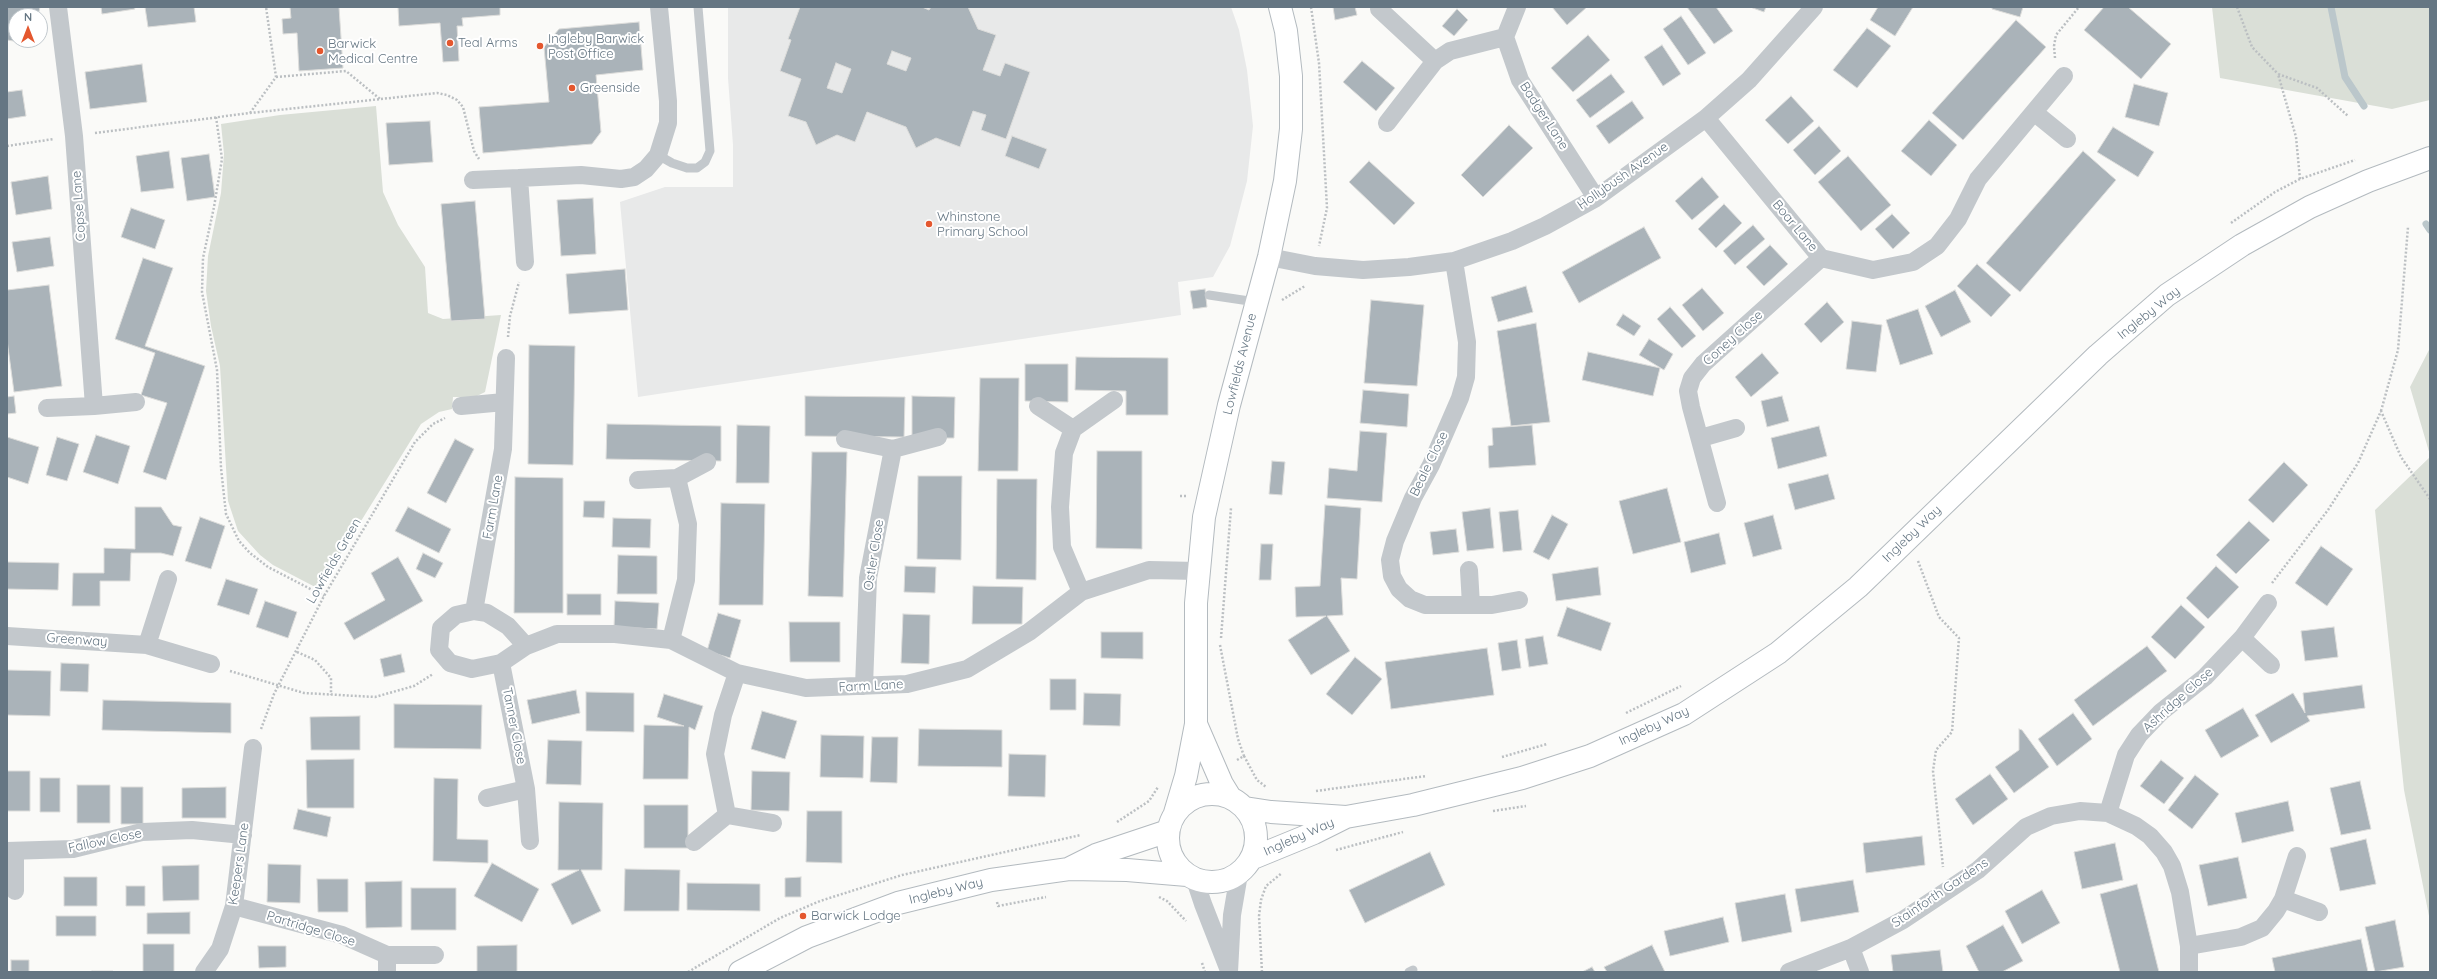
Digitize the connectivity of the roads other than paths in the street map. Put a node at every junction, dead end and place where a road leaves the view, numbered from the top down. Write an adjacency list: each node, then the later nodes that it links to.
1 (58, 7): 30 (street, Copse Lane)
2 (659, 7): 15 (street)
3 (698, 7): 15 (lane)
4 (1280, 7): 20 (street, Lowfields Avenue)
5 (1518, 7): 8 (street)
6 (1814, 7): 12 (street, Hollybush Avenue)
7 (1379, 10): 9 (street)
8 (1505, 37): 9 (street); 19 (street, Badger Lane)
9 (1436, 61): 13 (street)
10 (2064, 76): 11 (street, Boar Lane)
11 (2035, 112): 14 (street); 21 (street, Boar Lane)
12 (1706, 118): 19 (street, Hollybush Avenue); 21 (street, Boar Lane)
13 (1387, 123)
14 (2067, 139)
15 (658, 155): 17 (street)
16 (2430, 158): 69 (street, Ingleby Way)
17 (519, 178): 18 (street); 23 (street)
18 (473, 180)
19 (1596, 198): 22 (street, Hollybush Avenue)
20 (1269, 257): 22 (street, Hollybush Avenue); 25 (street, Lowfields Avenue)
21 (1821, 258): 37 (street, Coney Close)
22 (1454, 261): 50 (street, Beale Close)
23 (525, 262)
24 (1209, 295): 25 (lane)
25 (1256, 302): 45 (street, Lowfields Avenue)
26 (506, 358): 29 (street, Farm Lane)
27 (1114, 400): 35 (street)
28 (136, 402): 30 (street)
29 (504, 402): 31 (street); 51 (street, Farm Lane)
30 (94, 406): 33 (street)
31 (461, 406)
32 (1038, 406): 35 (street)
33 (47, 408)
34 (1736, 428): 37 (street)
35 (1073, 430): 47 (street)
36 (938, 437): 39 (street)
37 (1701, 438): 43 (street, Coney Close)
38 (845, 439): 39 (street)
39 (893, 449): 61 (street, Ostler Close)
40 (708, 462): 41 (street)
41 (677, 478): 42 (street); 54 (street)
42 (638, 480)
43 (1717, 503)
44 (1469, 570): 50 (street)
45 (1198, 571): 47 (street, Farm Lane); 62 (street, Lowfields Avenue)
46 (168, 579): 55 (street)
47 (1081, 592): 61 (street, Farm Lane)
48 (1519, 600): 50 (street, Beale Close)
49 (2268, 603): 53 (street, Ashridge Close)
50 (1471, 605)
51 (474, 611): 56 (street); 57 (street, Farm Lane)
52 (7, 636): 55 (street, Greenway)
53 (2242, 638): 59 (street); 67 (street, Ashridge Close)
54 (671, 640): 56 (street, Farm Lane); 60 (street, Farm Lane)
55 (147, 645): 58 (street, Greenway)
56 (526, 646): 57 (street, Farm Lane)
57 (501, 663): 64 (street, Tanner Close)
58 (211, 664)
59 (2271, 665)
60 (737, 673): 61 (street, Farm Lane); 68 (street)
61 (864, 686)
62 (1196, 724): 66 (street, Lowfields Avenue); 70 (street, Lowfields Avenue)
63 (253, 748): 72 (street, Keepers Lane)
64 (526, 789): 65 (street); 73 (street, Tanner Close)
65 (487, 798)
66 (1237, 802): 69 (street, Ingleby Way); 70 (street); 77 (street)
67 (2108, 813): 85 (street, Stainforth Gardens); 86 (street, Stainforth Gardens)
68 (727, 815): 71 (street); 74 (street)
69 (1346, 816): 77 (street, Ingleby Way)
70 (1171, 822): 78 (street, Ingleby Way); 80 (street)
71 (773, 823)
72 (243, 835): 75 (street, Fallow Close); 83 (street, Keepers Lane)
73 (530, 840)
74 (694, 842)
75 (11, 851): 81 (street, Fallow Close)
76 (2297, 856): 82 (street)
77 (1253, 858): 79 (street)
78 (1069, 869): 80 (street, Ingleby Way); 90 (street, Ingleby Way)
79 (1239, 874): 80 (street); 91 (street)
80 (1191, 878): 91 (street)
81 (15, 891)
82 (2283, 899): 84 (street); 85 (street)
83 (234, 906): 88 (street, Partridge Close); 89 (street, Keepers Lane)
84 (2319, 912)
85 (2189, 946): 94 (street, Stainforth Gardens)
86 (1851, 948): 92 (street, Stainforth Gardens); 93 (street)
87 (435, 955): 88 (street, Partridge Close)
88 (386, 963)
89 (204, 972)
90 (740, 972)
91 (1230, 972)
92 (1789, 972)
93 (1860, 972)
94 (2189, 972)

